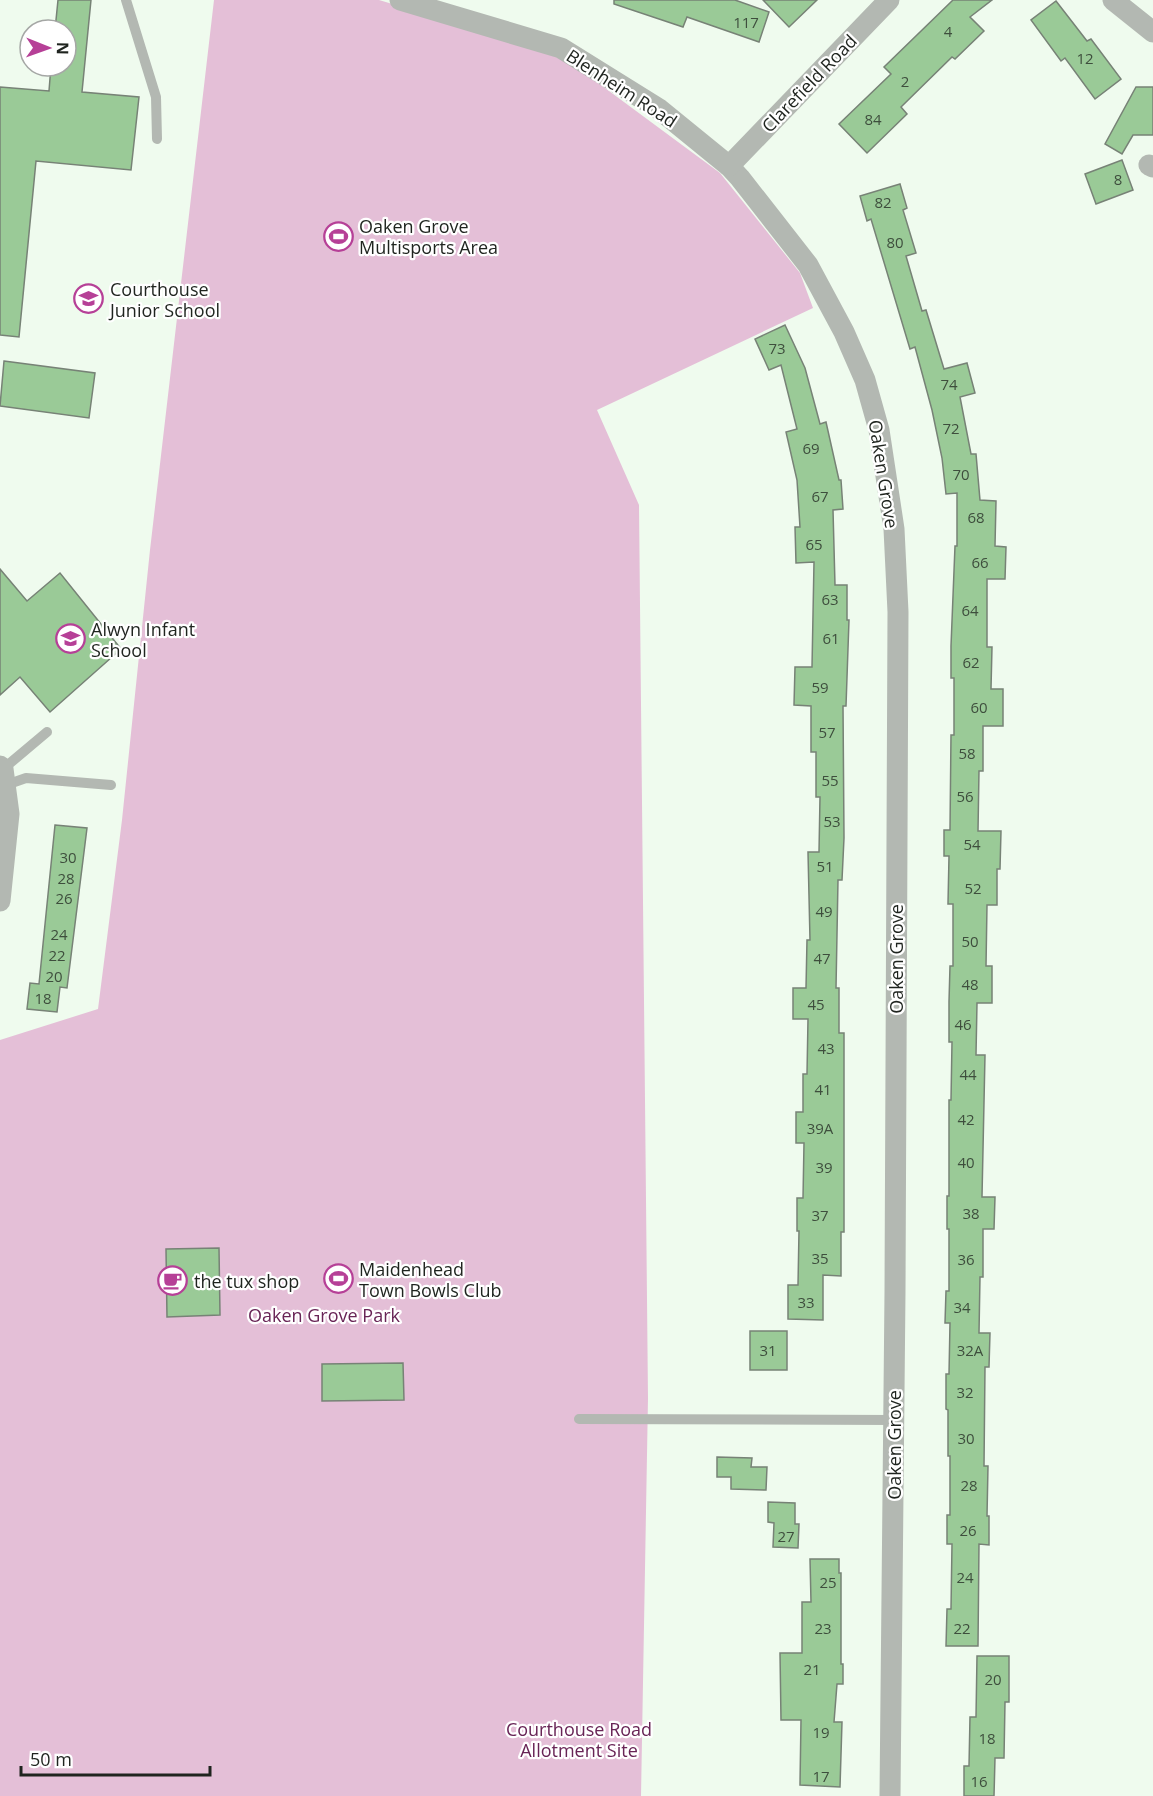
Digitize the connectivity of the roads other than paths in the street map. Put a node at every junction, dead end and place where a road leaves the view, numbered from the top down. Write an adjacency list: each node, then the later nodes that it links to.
1 (126, 0): 6 (lane)
2 (400, 0): 7 (street, Blenheim Road)
3 (889, 0): 7 (street, Clarefield Road)
4 (1113, 0): 5 (street)
5 (1153, 32)
6 (157, 139)
7 (729, 166): 13 (street, Oaken Grove)
8 (47, 732): 9 (lane)
9 (3, 773): 10 (lane); 11 (street)
10 (111, 785)
11 (0, 901)
12 (579, 1419): 13 (lane)
13 (894, 1420): 14 (street, Oaken Grove)
14 (890, 1796)

